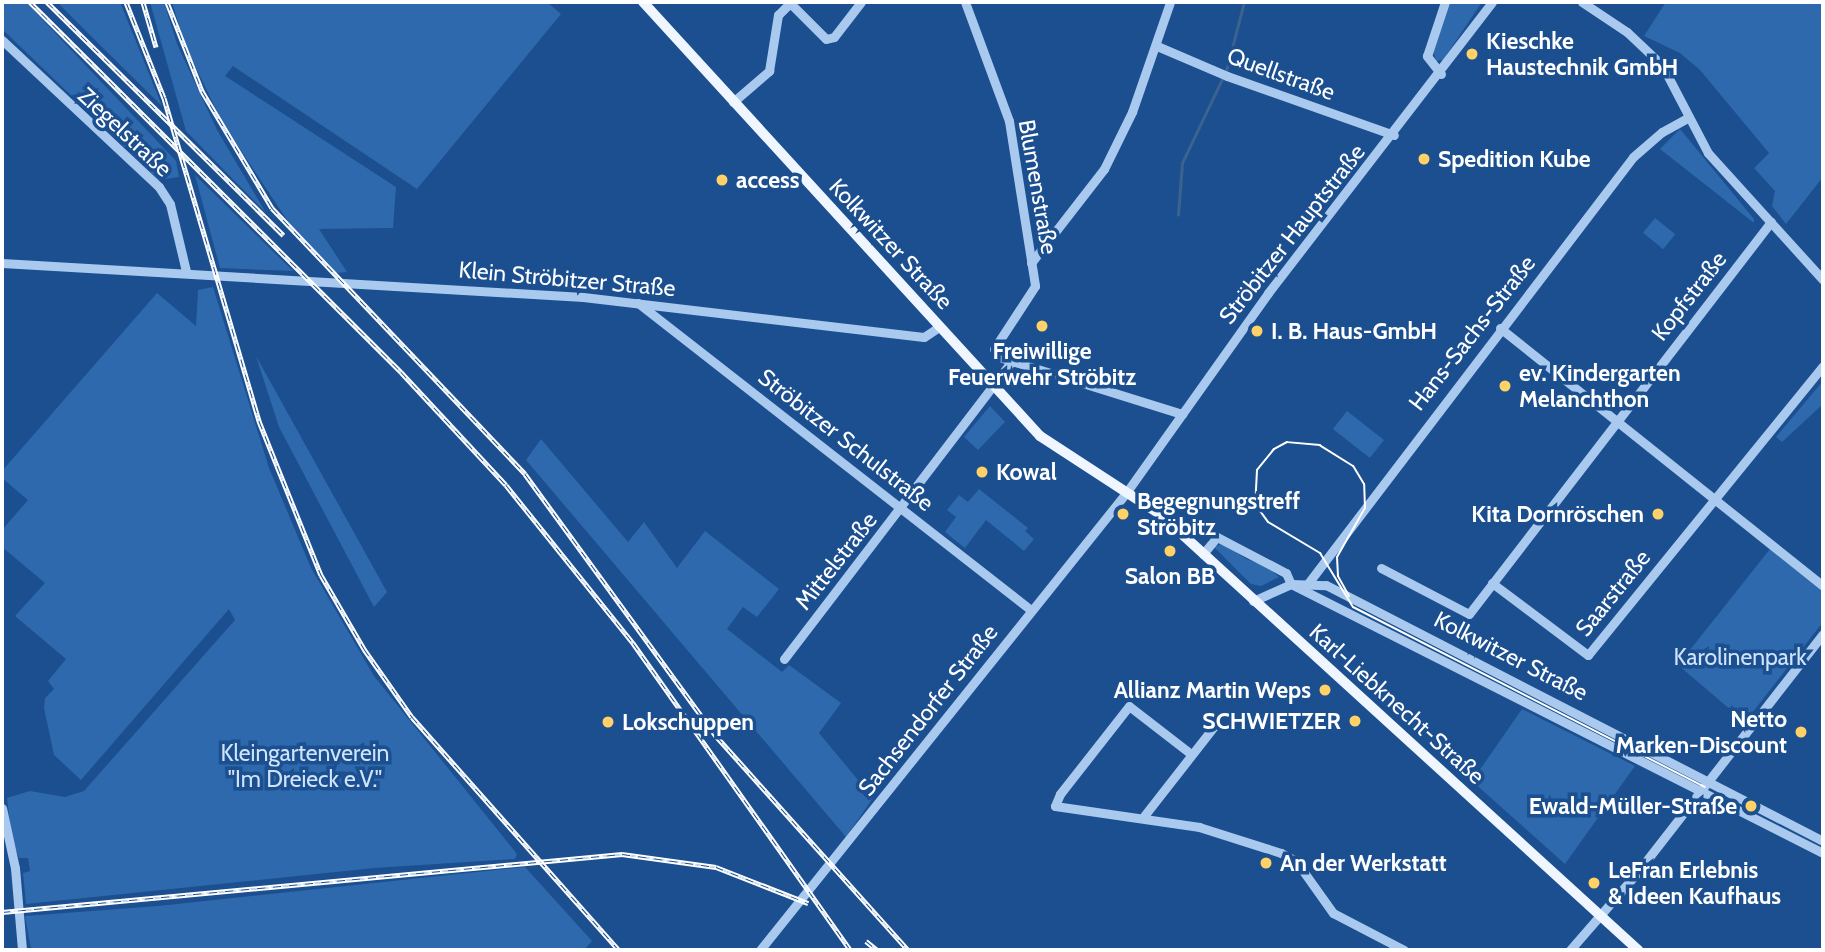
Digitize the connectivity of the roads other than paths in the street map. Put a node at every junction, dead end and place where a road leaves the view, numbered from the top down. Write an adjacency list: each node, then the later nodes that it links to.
1 (643, 2): 12 (main road, Kolkwitzer Straße)
2 (789, 2): 3 (street); 12 (street)
3 (862, 2)
4 (965, 2): 17 (street, Blumenstraße)
5 (1170, 2): 10 (street)
6 (1445, 2): 11 (street)
7 (1492, 2): 11 (street, Ströbitzer Hauptstraße)
8 (1582, 2): 13 (street)
9 (2, 40): 18 (street, Ziegelstraße)
10 (1157, 46): 14 (street, Quellstraße); 17 (street)
11 (1441, 74): 14 (street, Ströbitzer Hauptstraße)
12 (733, 102): 21 (main road, Kolkwitzer Straße)
13 (1687, 118): 15 (street); 22 (street, Hans-Sachs-Straße)
14 (1394, 135): 26 (street, Ströbitzer Hauptstraße)
15 (1771, 222): 19 (street); 27 (street, Kopfstraße)
16 (2, 263): 18 (street, Klein Ströbitzer Straße)
17 (1031, 263): 23 (street, Blumenstraße)
18 (186, 271): 20 (street, Klein Ströbitzer Straße)
19 (1823, 280)
20 (636, 302): 21 (street, Klein Ströbitzer Straße); 30 (street, Ströbitzer Schulstraße)
21 (939, 327): 25 (main road, Kolkwitzer Straße)
22 (1500, 328): 27 (street); 35 (street, Hans-Sachs-Straße)
23 (1012, 362): 25 (street, Mittelstraße); 26 (street)
24 (1823, 366): 29 (street, Saarstraße)
25 (994, 386): 28 (main road, Kolkwitzer Straße); 30 (street, Mittelstraße)
26 (1182, 414): 28 (street, Ströbitzer Hauptstraße)
27 (1616, 421): 29 (street); 33 (street, Kopfstraße)
28 (1126, 493): 31 (main road, Karl-Liebknecht-Straße); 38 (street, Sachsendorfer Straße)
29 (1714, 499): 33 (street, Saarstraße); 36 (street)
30 (902, 508): 38 (street, Ströbitzer Schulstraße); 40 (street, Mittelstraße)
31 (1203, 554): 34 (street, Kolkwitzer Straße); 37 (main road, Karl-Liebknecht-Straße)
32 (1381, 568): 33 (street, Kopfstraße)
33 (1492, 583)
34 (1291, 584): 35 (street, Kolkwitzer Straße); 37 (street)
35 (1306, 585): 43 (street, Kolkwitzer Straße); 43 (street, Kolkwitzer Straße)
36 (1823, 586)
37 (1253, 601): 48 (main road, Karl-Liebknecht-Straße)
38 (1031, 610): 50 (street, Sachsendorfer Straße)
39 (1823, 634): 43 (street)
40 (784, 659)
41 (1216, 724): 42 (street)
42 (1191, 754): 45 (street); 45 (street)
43 (1706, 785): 46 (street); 47 (street); 48 (street)
44 (2, 808): 49 (street)
45 (1144, 816): 51 (street)
46 (1823, 841)
47 (1823, 853)
48 (1600, 915): 52 (street); 53 (main road, Karl-Liebknecht-Straße)
49 (22, 950)
50 (760, 950)
51 (1404, 950)
52 (1570, 950)
53 (1638, 950)

